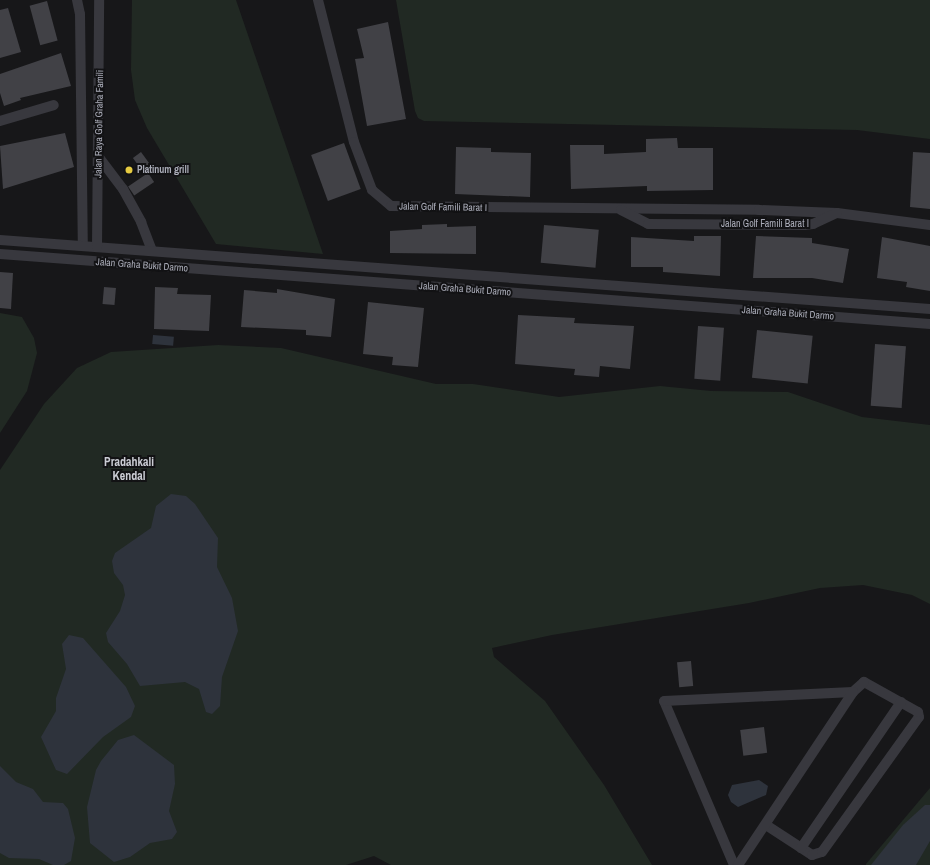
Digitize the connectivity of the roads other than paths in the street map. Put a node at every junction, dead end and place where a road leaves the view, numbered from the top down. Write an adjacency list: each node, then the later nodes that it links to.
1 (77, 0): 11 (street, Jalan Raya Golf Graha Famili)
2 (99, 0): 6 (street, Jalan Raya Golf Graha Famili)
3 (318, 0): 7 (street, Jalan Golf Famili Barat I)
4 (54, 105): 5 (street)
5 (0, 121)
6 (98, 156): 12 (street, Jalan Raya Golf Graha Famili); 13 (street)
7 (621, 210): 8 (street, Jalan Golf Famili Barat I); 8 (street, Jalan Golf Famili Barat I)
8 (837, 213): 9 (street, Jalan Golf Famili Barat I)
9 (930, 225)
10 (0, 240): 11 (street, Jalan Graha Bukit Darmo)
11 (83, 246): 12 (street, Jalan Graha Bukit Darmo)
12 (98, 247): 13 (street, Jalan Graha Bukit Darmo)
13 (152, 251): 15 (street, Jalan Graha Bukit Darmo)
14 (0, 254): 16 (street, Jalan Graha Bukit Darmo)
15 (930, 309)
16 (930, 324)
17 (853, 692): 18 (street); 19 (street); 21 (street)
18 (901, 702): 20 (street); 20 (street)
19 (766, 825): 20 (street); 22 (street)
20 (801, 848)
21 (734, 865)
22 (738, 865)

